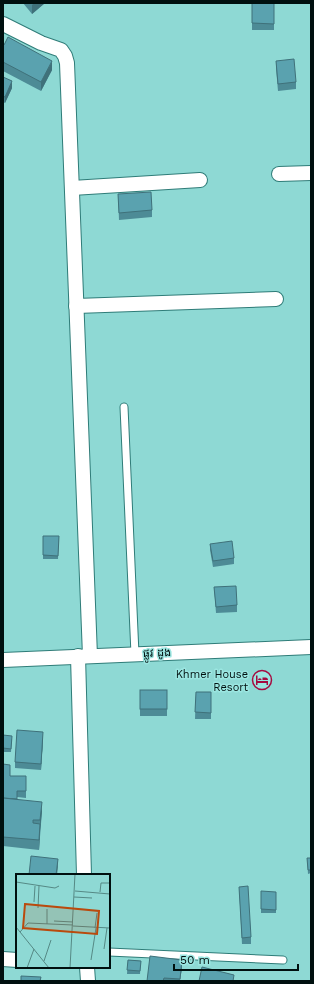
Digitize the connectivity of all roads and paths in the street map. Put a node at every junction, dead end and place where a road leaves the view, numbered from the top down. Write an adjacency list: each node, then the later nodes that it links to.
1 (3, 24): 5 (street)
2 (311, 173): 3 (street)
3 (279, 174)
4 (200, 180): 5 (street)
5 (72, 188): 7 (street)
6 (276, 299): 7 (street)
7 (76, 306): 11 (street)
8 (124, 407): 10 (lane)
9 (311, 647): 10 (street, ផ្លូវ ដូង)
10 (135, 654): 11 (street, ផ្លូវ ដូង)
11 (84, 656): 12 (street, ផ្លូវ ដូង); 13 (street)
12 (3, 660)
13 (84, 874)
14 (110, 952): 17 (lane)
15 (3, 959): 16 (street)
16 (16, 960)
17 (282, 960)

